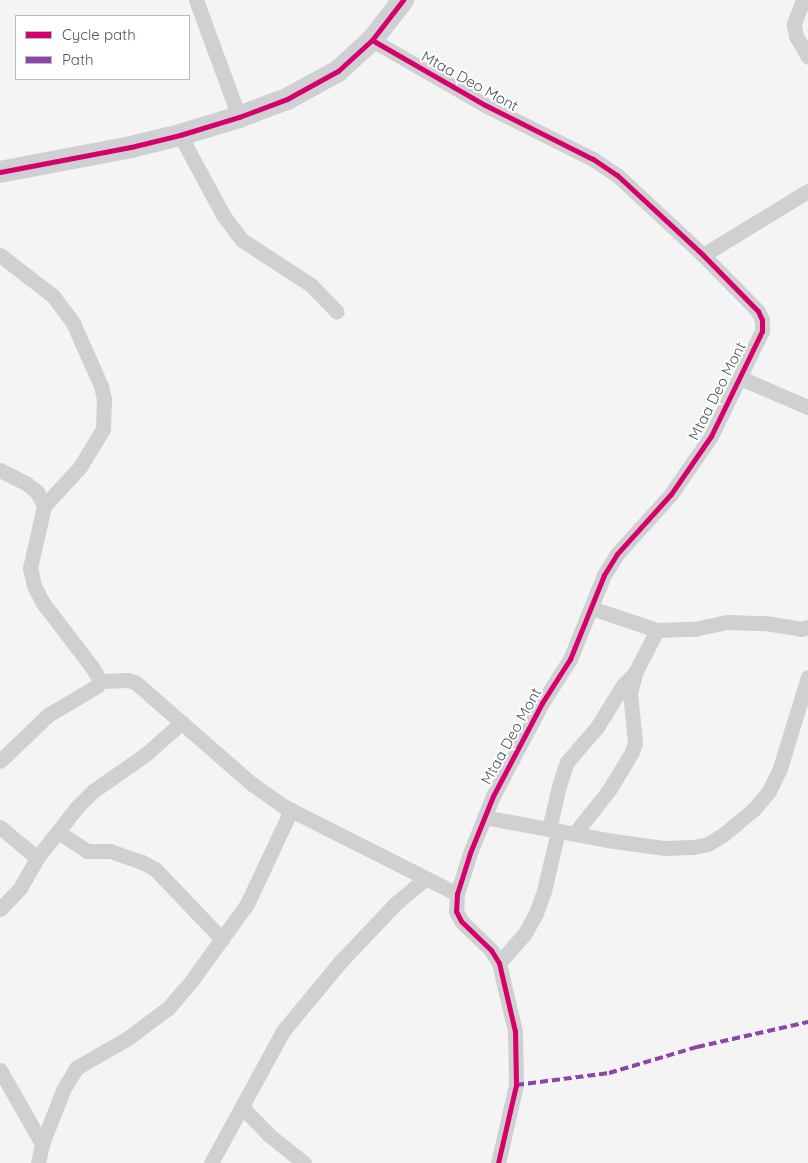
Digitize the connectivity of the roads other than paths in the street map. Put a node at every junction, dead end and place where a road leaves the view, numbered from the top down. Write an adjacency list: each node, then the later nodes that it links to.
1 (196, 0): 6 (street)
2 (403, 0): 4 (street)
3 (799, 1): 5 (street)
4 (372, 40): 6 (street); 11 (street, Mtaa Deo Mont)
5 (808, 57)
6 (239, 117): 7 (street)
7 (180, 134): 8 (street); 12 (street)
8 (0, 172)
9 (808, 191): 11 (street)
10 (0, 255): 16 (street)
11 (704, 255): 13 (street, Mtaa Deo Mont)
12 (337, 312)
13 (740, 378): 14 (street); 17 (street, Mtaa Deo Mont)
14 (808, 407)
15 (0, 470): 16 (street)
16 (44, 506): 22 (street)
17 (591, 608): 19 (street); 26 (street, Mtaa Deo Mont)
18 (808, 627): 19 (street)
19 (657, 630): 20 (street)
20 (635, 674): 28 (street); 30 (street)
21 (808, 677): 30 (street)
22 (100, 681): 23 (street); 24 (street)
23 (182, 722): 25 (street); 29 (street)
24 (0, 761)
25 (291, 810): 32 (street); 35 (street)
26 (484, 817): 28 (street); 33 (street, Mtaa Deo Mont)
27 (0, 827): 31 (street)
28 (553, 830): 30 (street); 36 (street)
29 (58, 832): 31 (street); 35 (street)
30 (575, 833)
31 (36, 858): 34 (street)
32 (426, 878): 33 (street); 38 (street)
33 (457, 894): 36 (street)
34 (0, 909)
35 (222, 938): 39 (street)
36 (499, 963): 42 (street)
37 (0, 1070): 39 (street)
38 (242, 1108): 40 (street); 41 (street)
39 (37, 1156)
40 (211, 1163)
41 (304, 1163)
42 (497, 1163)

